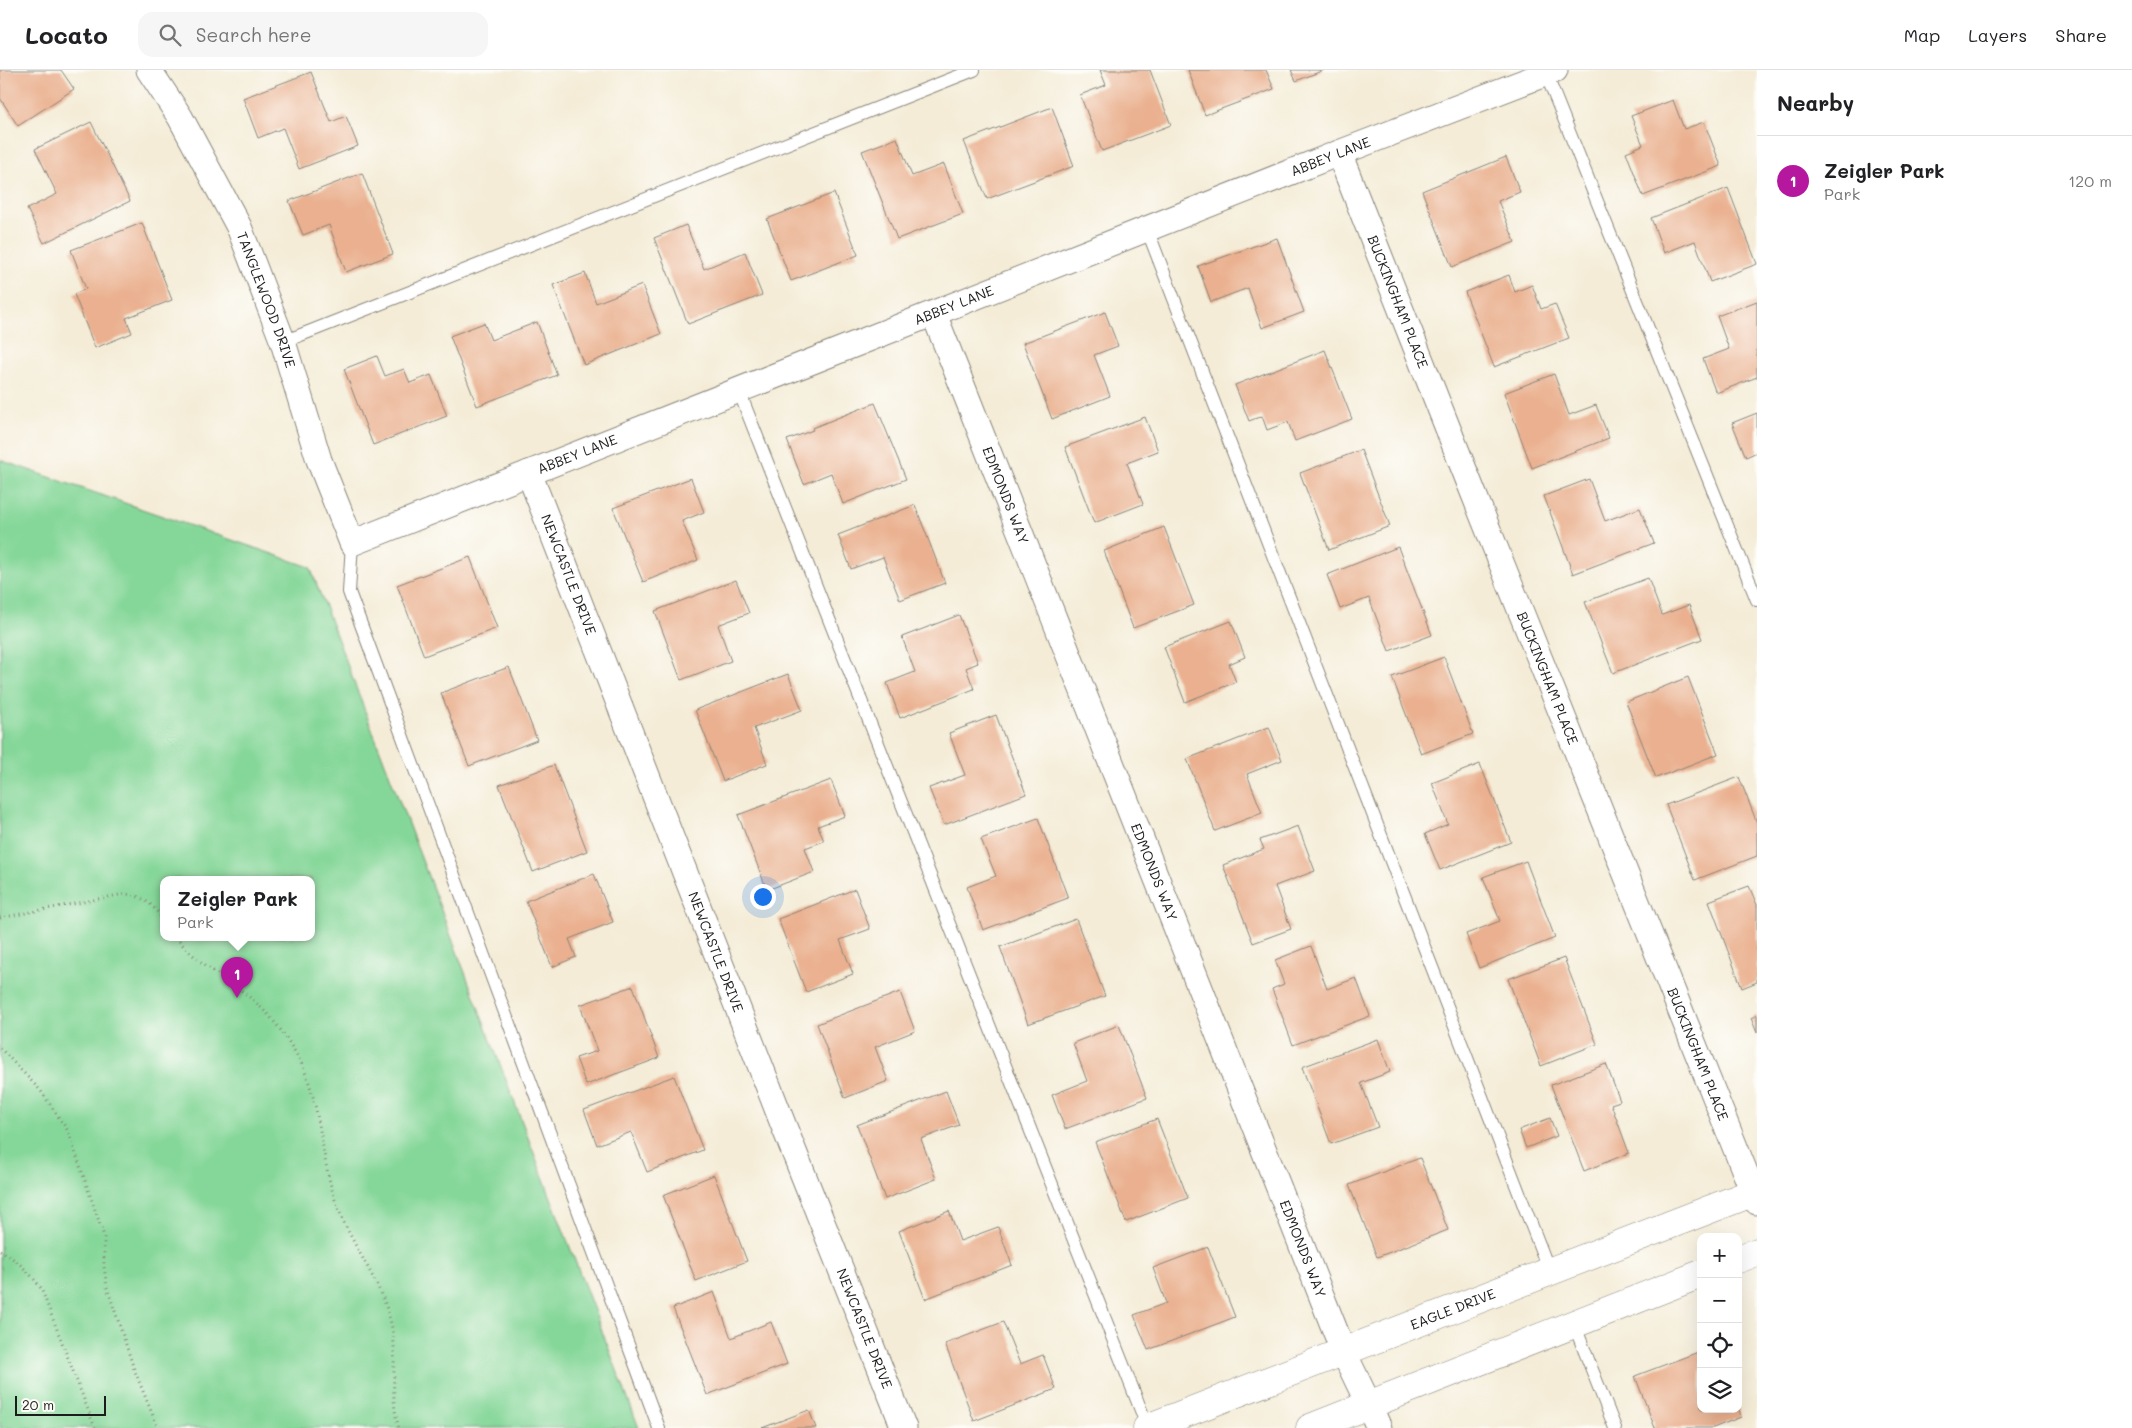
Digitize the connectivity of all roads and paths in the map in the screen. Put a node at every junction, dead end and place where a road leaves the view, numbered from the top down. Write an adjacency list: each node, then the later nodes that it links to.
1 (148, 70): 7 (street, TANGLEWOOD DRIVE)
2 (974, 70): 7 (lane)
3 (1550, 72): 4 (street, ABBEY LANE); 11 (lane)
4 (1339, 153): 5 (street, ABBEY LANE); 16 (street, BUCKINGHAM PLACE)
5 (1147, 230): 6 (street, ABBEY LANE); 20 (lane)
6 (934, 314): 8 (street, ABBEY LANE); 23 (street, EDMONDS WAY)
7 (283, 342): 10 (street, TANGLEWOOD DRIVE)
8 (739, 391): 9 (street, ABBEY LANE); 30 (lane)
9 (529, 474): 10 (street, ABBEY LANE); 29 (street, NEWCASTLE DRIVE)
10 (352, 543): 28 (lane)
11 (1757, 600)
12 (160, 914): 13 (path)
13 (0, 918)
14 (180, 941): 27 (path)
15 (0, 1048): 26 (path)
16 (1756, 1195): 20 (street, EAGLE DRIVE)
17 (0, 1250): 25 (path)
18 (1757, 1252): 19 (street)
19 (1742, 1258)
20 (1550, 1272): 23 (street, EAGLE DRIVE)
21 (1697, 1276): 22 (street)
22 (1574, 1324): 24 (street); 32 (lane)
23 (1344, 1353): 24 (street, EDMONDS WAY); 30 (street, EAGLE DRIVE)
24 (1374, 1416): 31 (street)
25 (95, 1428)
26 (158, 1428)
27 (399, 1428)
28 (659, 1428)
29 (904, 1428)
30 (1148, 1428)
31 (1310, 1428)
32 (1615, 1428)

